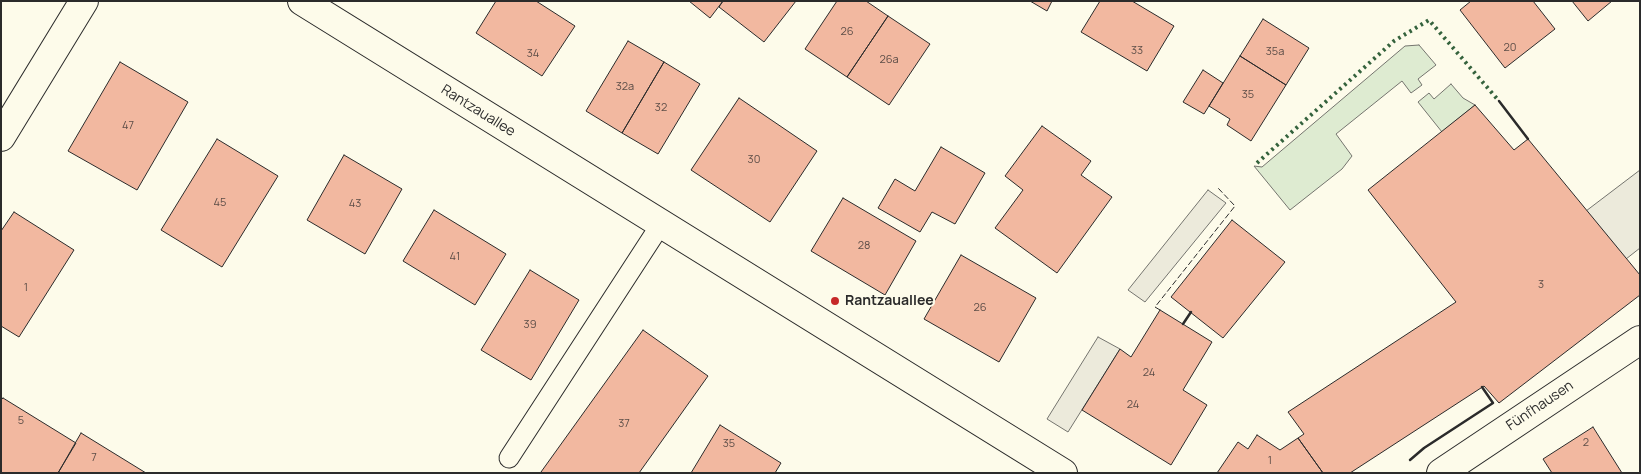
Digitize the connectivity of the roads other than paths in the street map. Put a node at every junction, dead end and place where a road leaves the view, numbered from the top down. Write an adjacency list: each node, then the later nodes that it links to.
1 (84, 1): 3 (main road)
2 (302, 1): 4 (main road, Rantzauallee)
3 (1, 137)
4 (660, 224): 6 (lane); 7 (main road, Rantzauallee)
5 (1640, 340): 8 (main road, Fünfhausen)
6 (509, 458)
7 (1063, 473)
8 (1441, 473)

